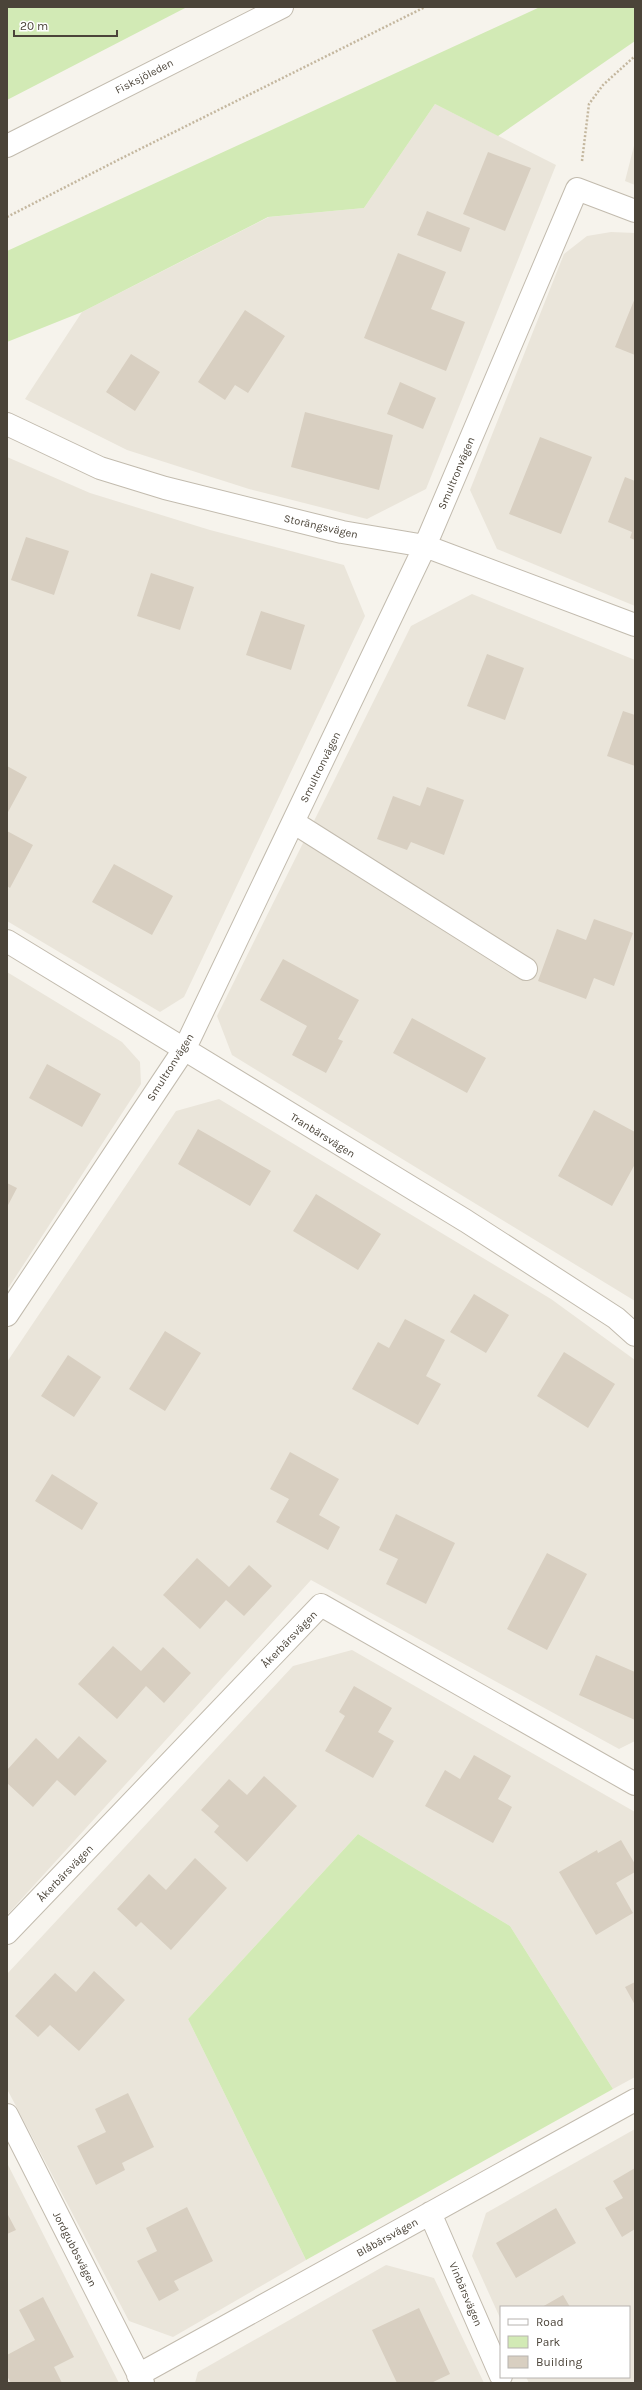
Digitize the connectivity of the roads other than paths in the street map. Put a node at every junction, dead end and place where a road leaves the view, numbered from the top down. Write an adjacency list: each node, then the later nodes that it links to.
1 (282, 7): 2 (street, Fisksjöleden)
2 (7, 146)
3 (635, 211): 5 (street, Smultronvägen)
4 (7, 424): 5 (street, Storängsvägen)
5 (425, 546): 6 (street, Storängsvägen); 7 (street, Smultronvägen)
6 (635, 625)
7 (293, 822): 9 (street); 10 (street, Smultronvägen)
8 (7, 940): 10 (street, Tranbärsvägen)
9 (526, 969)
10 (185, 1048): 11 (street, Smultronvägen); 12 (street, Tranbärsvägen)
11 (7, 1315)
12 (635, 1335)
13 (635, 1784): 14 (street, Åkerbärsvägen)
14 (7, 1934)
15 (635, 2100): 17 (street, Blåbärsvägen)
16 (7, 2115): 19 (street, Jordgubbsvägen)
17 (430, 2213): 18 (street, Vinbärsvägen); 19 (street, Blåbärsvägen)
18 (500, 2374)
19 (141, 2379)

